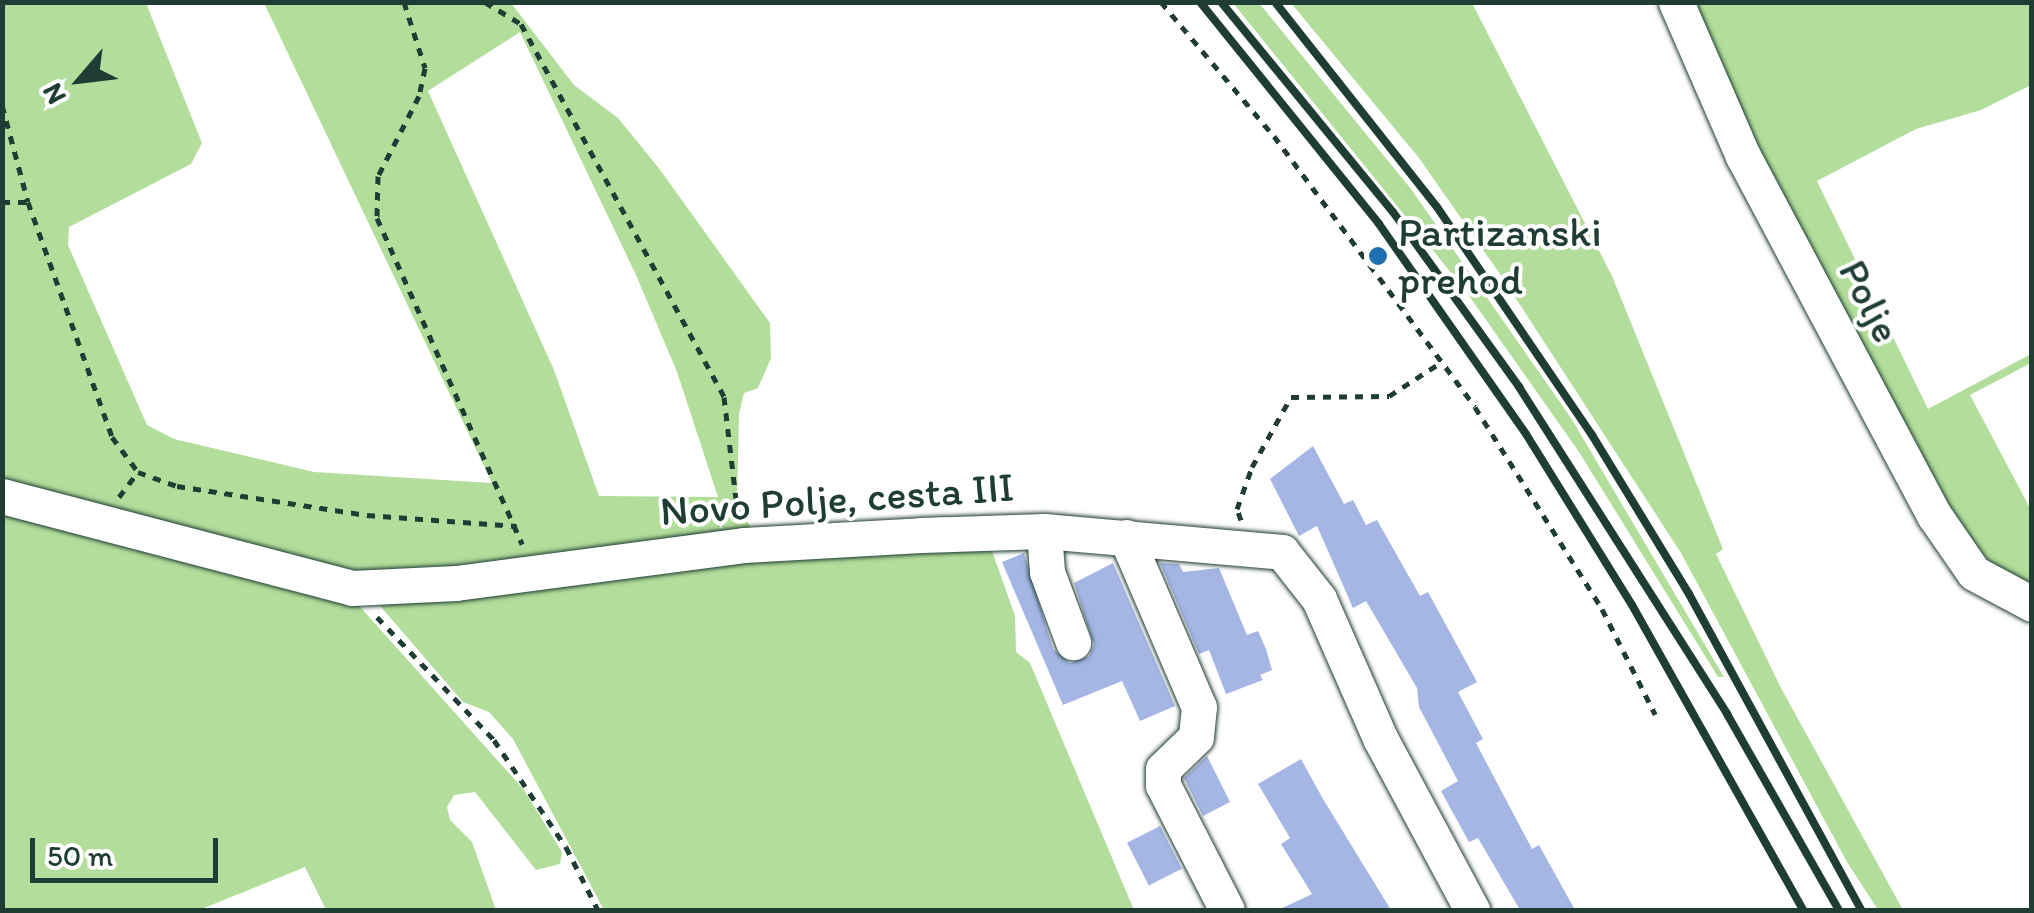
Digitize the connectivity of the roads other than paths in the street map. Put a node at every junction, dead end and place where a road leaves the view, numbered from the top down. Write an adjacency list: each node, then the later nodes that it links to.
1 (1676, 2): 5 (street, Polje)
2 (2, 496): 3 (street, Novo Polje, cesta III)
3 (1044, 531): 4 (street, Novo Polje, cesta III); 6 (street)
4 (1126, 537): 7 (street); 8 (street, Novo Polje, cesta III)
5 (2032, 604)
6 (1073, 642)
7 (1227, 910)
8 (1472, 910)

